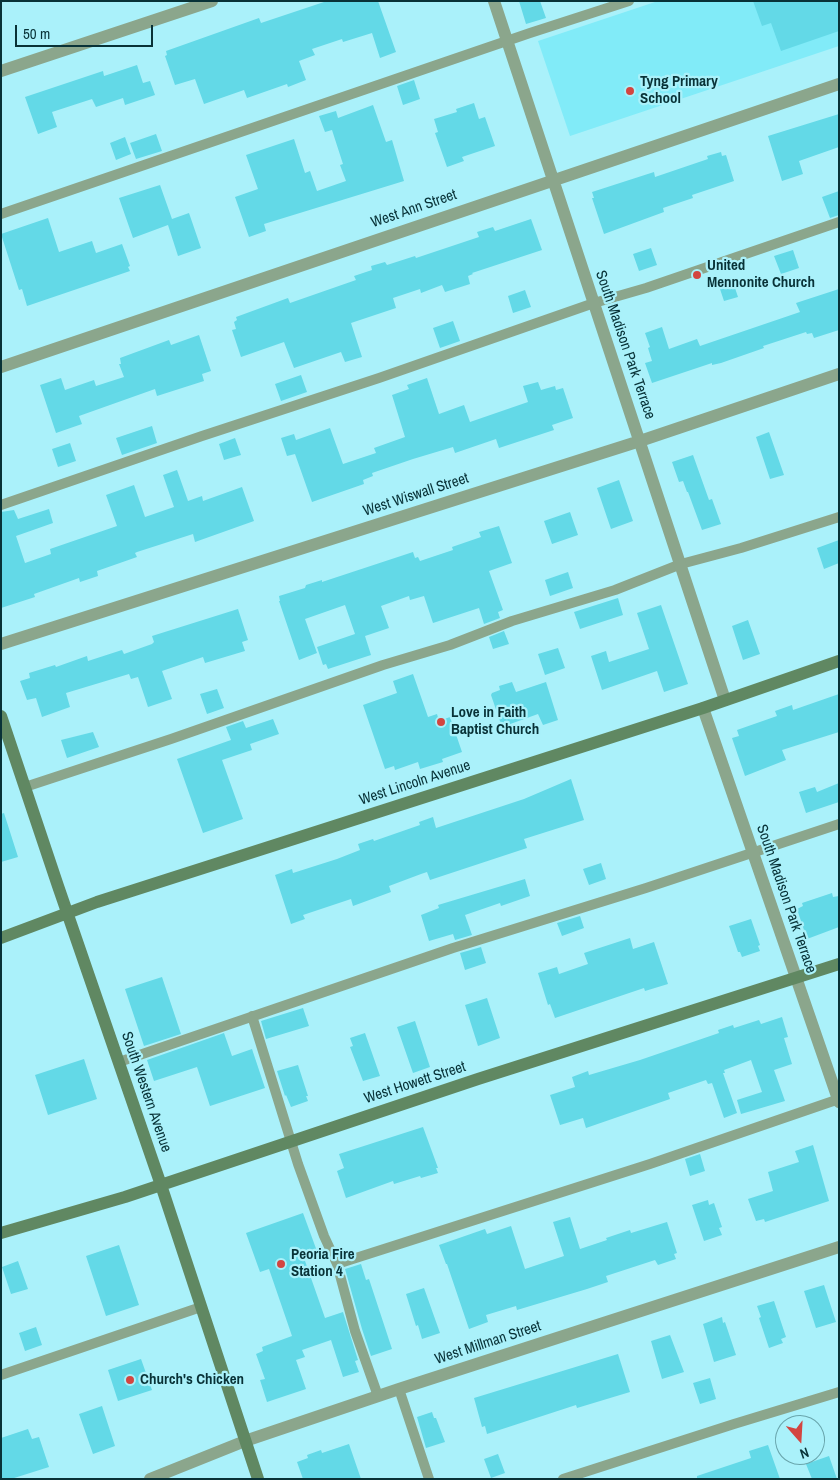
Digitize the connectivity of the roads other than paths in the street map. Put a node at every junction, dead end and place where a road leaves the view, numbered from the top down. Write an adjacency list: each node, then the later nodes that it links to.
1 (212, 1): 5 (street)
2 (494, 1): 4 (street, South Madison Park Terrace)
3 (629, 1): 4 (lane)
4 (508, 42): 7 (street, South Madison Park Terrace); 8 (lane)
5 (1, 71)
6 (839, 84): 7 (street, West Ann Street)
7 (552, 179): 10 (street, South Madison Park Terrace); 11 (street, West Ann Street)
8 (1, 214)
9 (839, 222): 10 (lane)
10 (594, 303): 13 (street, South Madison Park Terrace); 14 (lane)
11 (1, 367)
12 (839, 374): 13 (street, West Wiswall Street)
13 (640, 441): 16 (street, South Madison Park Terrace); 17 (street, West Wiswall Street)
14 (1, 505)
15 (839, 517): 16 (lane)
16 (681, 564): 19 (street, South Madison Park Terrace); 22 (lane)
17 (1, 644)
18 (839, 661): 19 (main road, West Lincoln Avenue)
19 (725, 700): 20 (main road, West Lincoln Avenue)
20 (703, 708): 24 (street, South Madison Park Terrace); 25 (main road, West Lincoln Avenue)
21 (1, 716): 22 (main road, South Western Avenue)
22 (25, 787): 25 (main road, South Western Avenue)
23 (839, 824): 24 (lane)
24 (753, 852): 28 (street, South Madison Park Terrace); 29 (lane)
25 (67, 912): 26 (main road, West Lincoln Avenue); 30 (main road, South Western Avenue)
26 (1, 938)
27 (839, 964): 28 (main road, West Howett Street)
28 (796, 978): 31 (street, South Madison Park Terrace); 32 (main road, West Howett Street)
29 (252, 1016): 30 (lane); 32 (lane)
30 (119, 1062): 33 (main road, South Western Avenue)
31 (839, 1100): 36 (lane)
32 (291, 1141): 33 (main road, West Howett Street); 36 (lane)
33 (162, 1185): 34 (main road, West Howett Street); 37 (main road, South Western Avenue)
34 (1, 1233)
35 (839, 1247): 39 (street, West Millman Street)
36 (336, 1264): 41 (lane)
37 (201, 1307): 38 (lane); 42 (main road, South Western Avenue)
38 (1, 1375)
39 (399, 1389): 41 (street, West Millman Street); 45 (lane)
40 (839, 1392): 46 (lane)
41 (378, 1396): 42 (street, West Millman Street)
42 (245, 1441): 43 (street, West Millman Street); 44 (main road, South Western Avenue)
43 (150, 1479)
44 (258, 1479)
45 (429, 1479)
46 (563, 1479)

